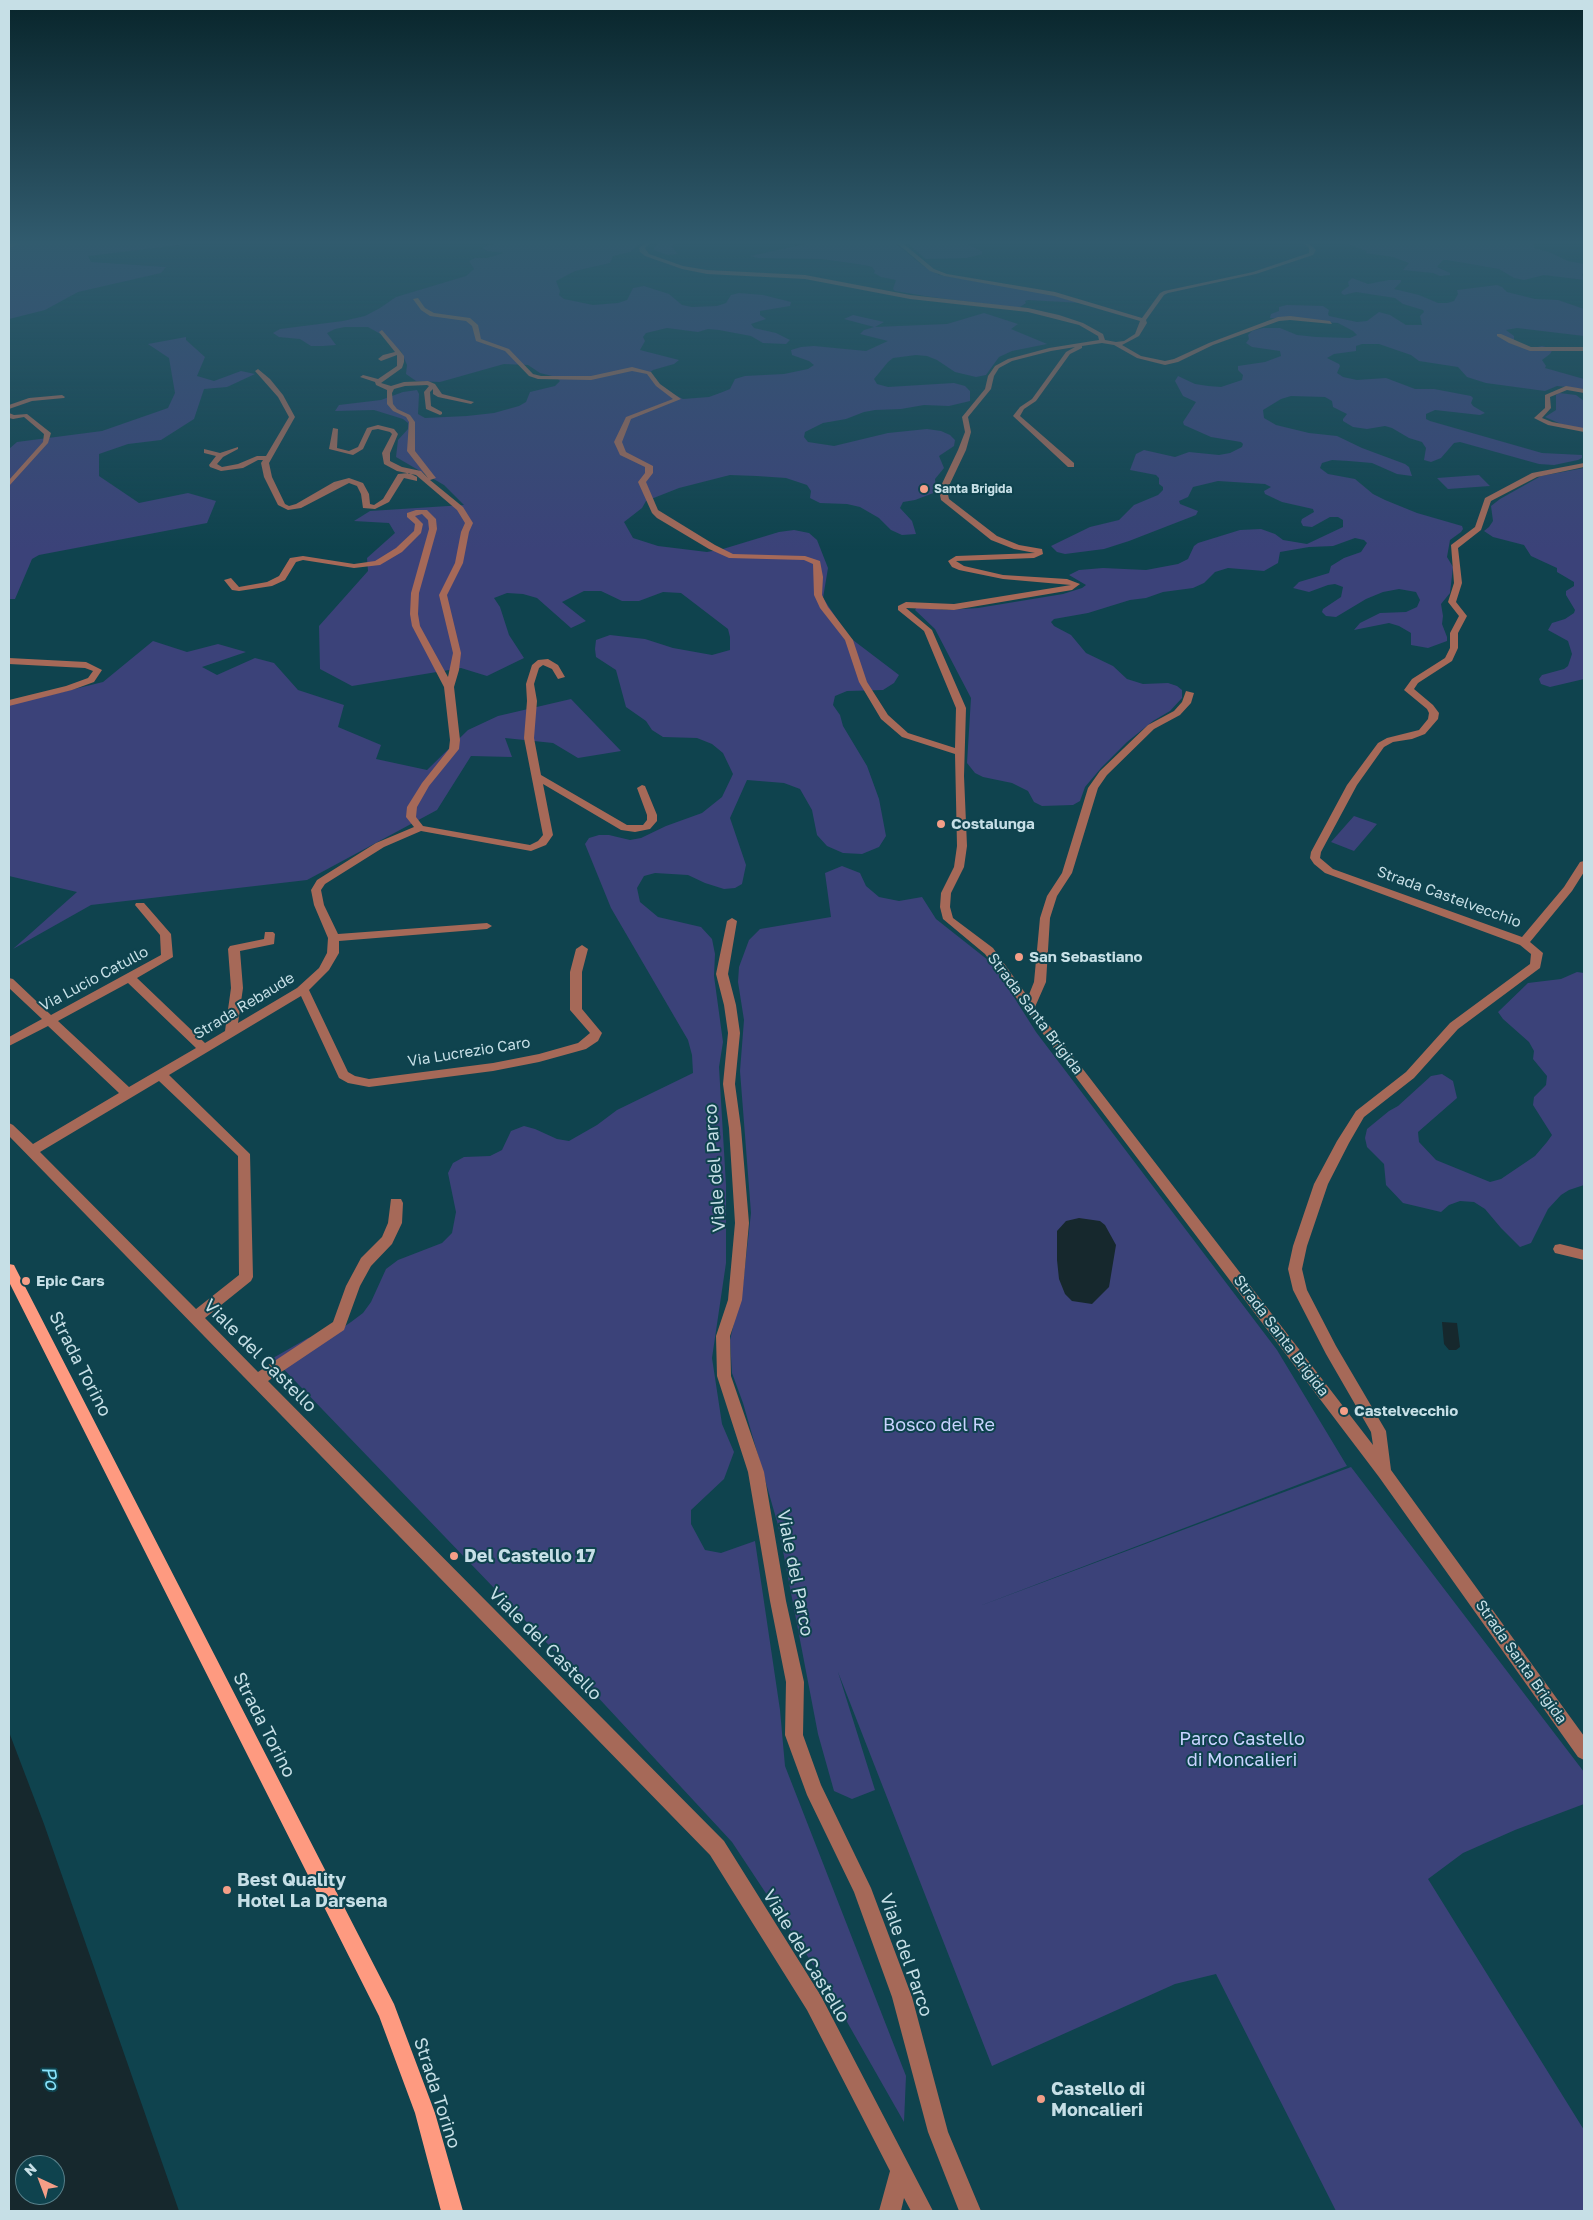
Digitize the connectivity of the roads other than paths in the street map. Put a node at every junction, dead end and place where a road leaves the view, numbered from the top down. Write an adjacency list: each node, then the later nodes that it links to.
1 (391, 344): 8 (street)
2 (488, 344): 39 (street)
3 (1087, 344): 28 (street); 39 (street, Strada Santa Brigida)
4 (1116, 344): 5 (street, Strada Santa Brigida)
5 (1212, 344)
6 (1515, 344): 7 (street)
7 (1584, 349)
8 (399, 353): 9 (street); 12 (street)
9 (381, 360)
10 (258, 371): 27 (street)
11 (363, 377): 12 (street)
12 (379, 381): 14 (street)
13 (433, 385): 14 (street); 18 (street); 20 (street)
14 (388, 388): 16 (street); 31 (street)
15 (1584, 391): 23 (street)
16 (378, 393)
17 (62, 397): 19 (street)
18 (471, 402)
19 (9, 407)
20 (440, 413)
21 (9, 415): 30 (street)
22 (335, 429): 31 (street)
23 (1584, 430)
24 (236, 448): 26 (street)
25 (207, 451): 26 (street)
26 (220, 455): 27 (street)
27 (267, 458): 32 (street)
28 (1071, 465)
29 (1584, 465): 49 (street, Strada Castelvecchio)
30 (9, 484)
31 (435, 488): 32 (street)
32 (451, 501): 36 (street)
33 (228, 580): 36 (street)
34 (9, 661): 38 (street)
35 (561, 677): 40 (street)
36 (449, 687): 42 (street)
37 (1189, 693): 54 (street)
38 (9, 703)
39 (960, 753): 54 (street, Strada Santa Brigida)
40 (536, 776): 41 (street); 42 (street)
41 (642, 788)
42 (420, 828): 48 (street)
43 (1584, 864): 49 (street)
44 (140, 906): 51 (street, Via Lucio Catullo)
45 (732, 921): 75 (street, Viale del Parco)
46 (487, 926): 48 (street)
47 (270, 934): 56 (street)
48 (334, 938): 53 (street, Strada Rebaude)
49 (1524, 942): 69 (street, Strada Castelvecchio)
50 (582, 949): 53 (street, Via Lucrezio Caro)
51 (130, 978): 55 (street, Via Lucio Catullo); 58 (street)
52 (9, 982): 55 (street)
53 (301, 991): 56 (street, Strada Rebaude)
54 (1029, 1007): 69 (street, Strada Santa Brigida)
55 (50, 1020): 57 (street, Via Lucio Catullo); 60 (street)
56 (230, 1032): 58 (street, Strada Rebaude)
57 (9, 1042)
58 (203, 1048): 59 (street, Strada Rebaude)
59 (160, 1074): 60 (street, Strada Rebaude); 67 (street)
60 (127, 1093): 62 (street, Strada Rebaude)
61 (9, 1128): 62 (street, Viale del Castello)
62 (32, 1151): 67 (street, Viale del Castello)
63 (396, 1203): 68 (street)
64 (1560, 1249): 65 (street)
65 (1584, 1255)
66 (9, 1269): 72 (main road, Strada Torino)
67 (194, 1318): 68 (street, Viale del Castello)
68 (256, 1381): 71 (street, Viale del Castello)
69 (1384, 1472): 70 (street, Strada Santa Brigida)
70 (1584, 1751)
71 (901, 2168): 73 (street); 74 (street, Viale del Castello)
72 (452, 2211)
73 (890, 2211)
74 (922, 2211)
75 (970, 2211)

